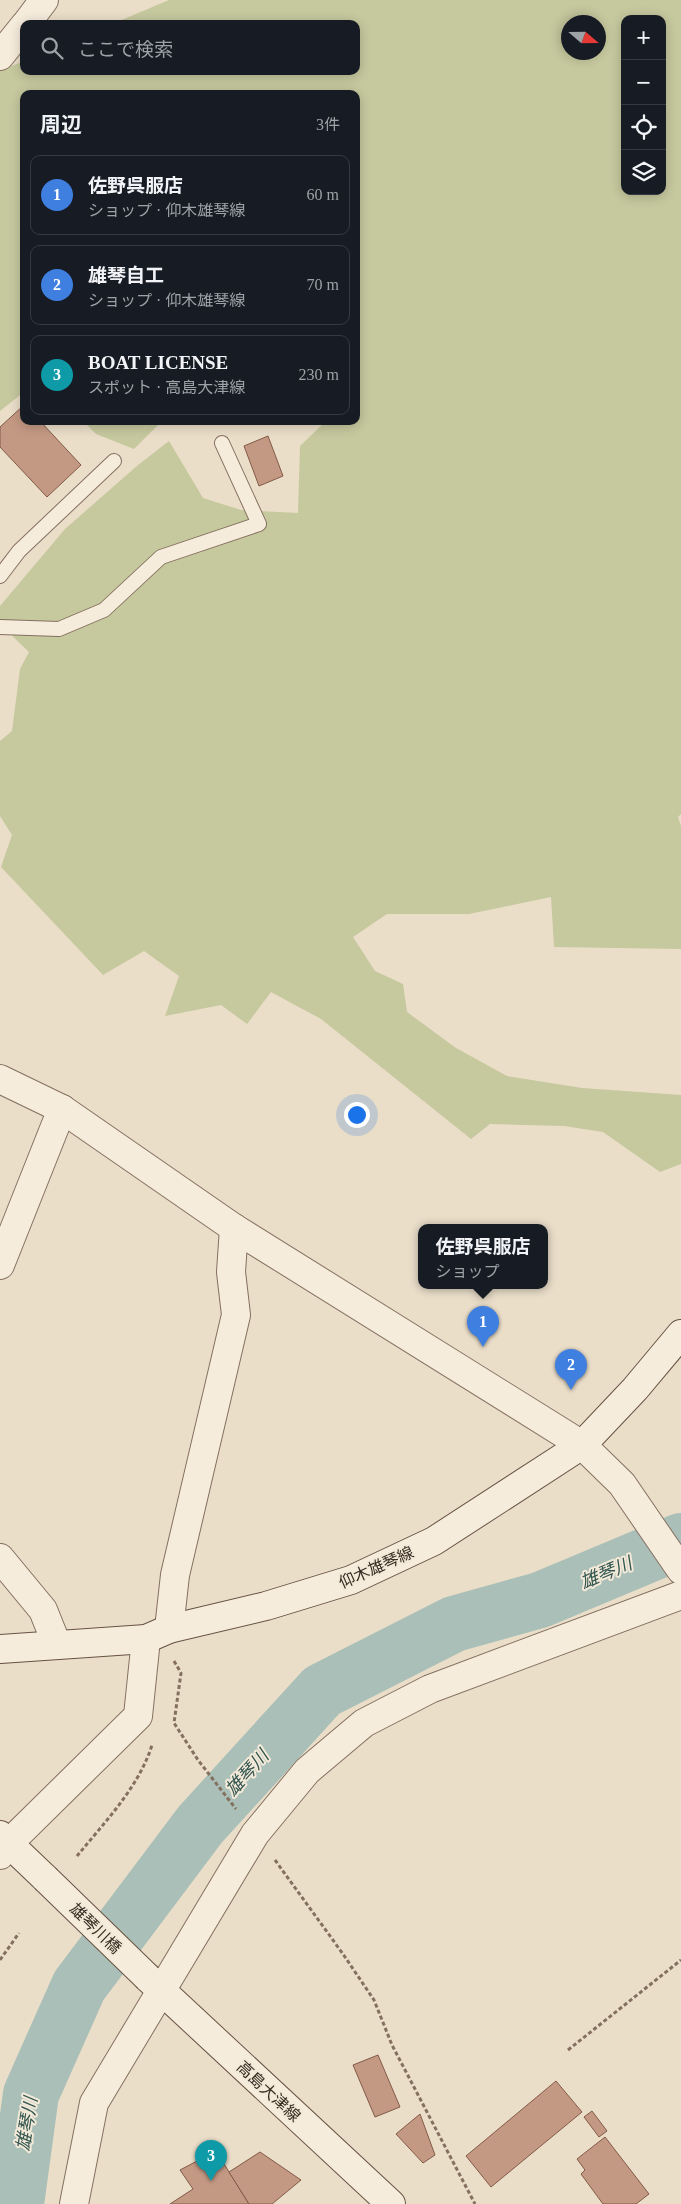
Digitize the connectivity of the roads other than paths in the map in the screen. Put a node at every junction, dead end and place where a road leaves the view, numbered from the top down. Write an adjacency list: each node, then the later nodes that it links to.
1 (44, 0): 2 (street)
2 (29, 20)
3 (20, 31): 4 (street)
4 (0, 56)
5 (222, 443): 8 (lane)
6 (114, 462): 7 (lane)
7 (0, 576)
8 (0, 627)
9 (0, 1079): 10 (street)
10 (62, 1109): 11 (street); 12 (street)
11 (234, 1228): 14 (street); 18 (street)
12 (0, 1265)
13 (681, 1334): 14 (street, 仰木雄琴線)
14 (582, 1445): 16 (street); 18 (street, 仰木雄琴線)
15 (0, 1558): 19 (street)
16 (681, 1570)
17 (681, 1595): 22 (street)
18 (157, 1634): 19 (street, 仰木雄琴線); 21 (street)
19 (57, 1645): 20 (street, 仰木雄琴線)
20 (0, 1649)
21 (3, 1845): 22 (street, 雄琴川橋, bridge)
22 (155, 1984): 23 (street); 24 (street, 高島大津線)
23 (74, 2204)
24 (391, 2204)

